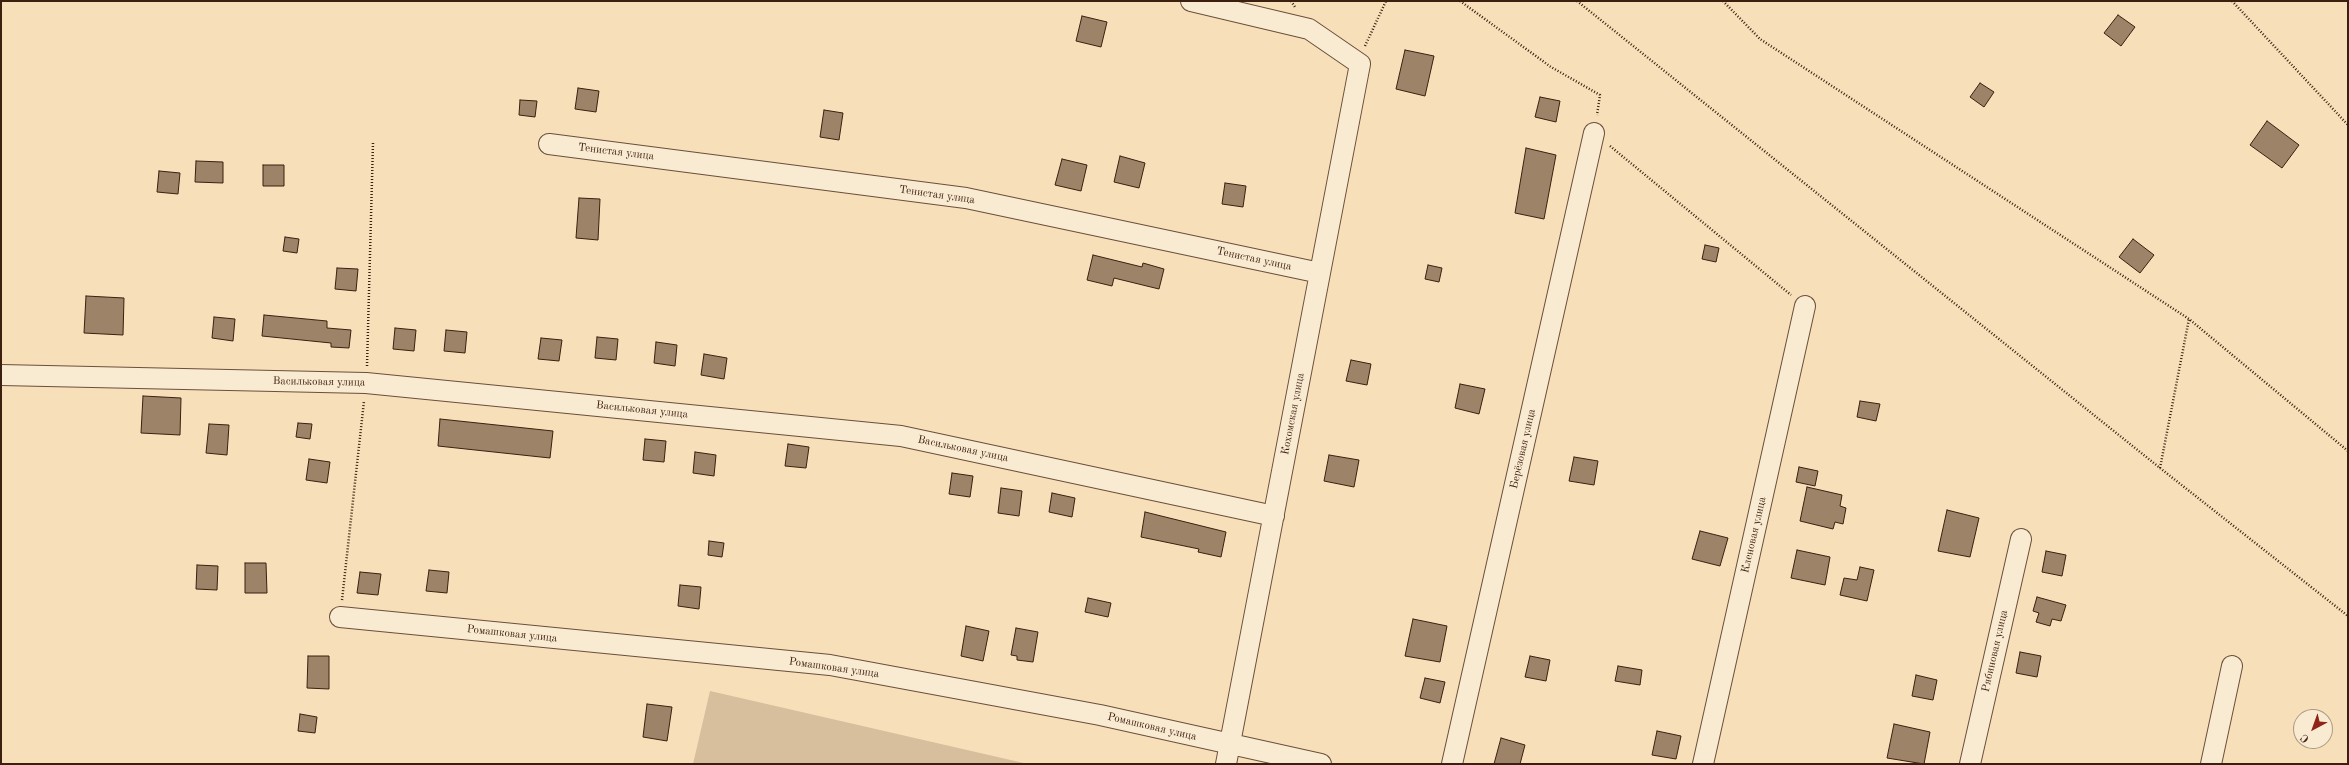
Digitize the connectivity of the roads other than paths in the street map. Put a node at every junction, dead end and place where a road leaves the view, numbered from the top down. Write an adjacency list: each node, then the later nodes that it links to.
1 (1192, 1): 4 (street, Кохомская улица)
2 (1594, 133): 13 (street, Берёзовая улица)
3 (548, 144): 4 (street, Тенистая улица)
4 (1320, 273): 7 (street, Кохомская улица)
5 (1805, 306): 14 (street, Кленовая улица)
6 (1, 375): 7 (street, Васильковая улица)
7 (1274, 516): 11 (street, Кохомская улица)
8 (2021, 539): 15 (street, Рябиновая улица)
9 (340, 617): 11 (street, Ромашковая улица)
10 (2232, 666): 16 (street)
11 (1228, 755): 12 (street, Ромашковая улица)
12 (1321, 764)
13 (1452, 764)
14 (1703, 764)
15 (1970, 764)
16 (2211, 764)

